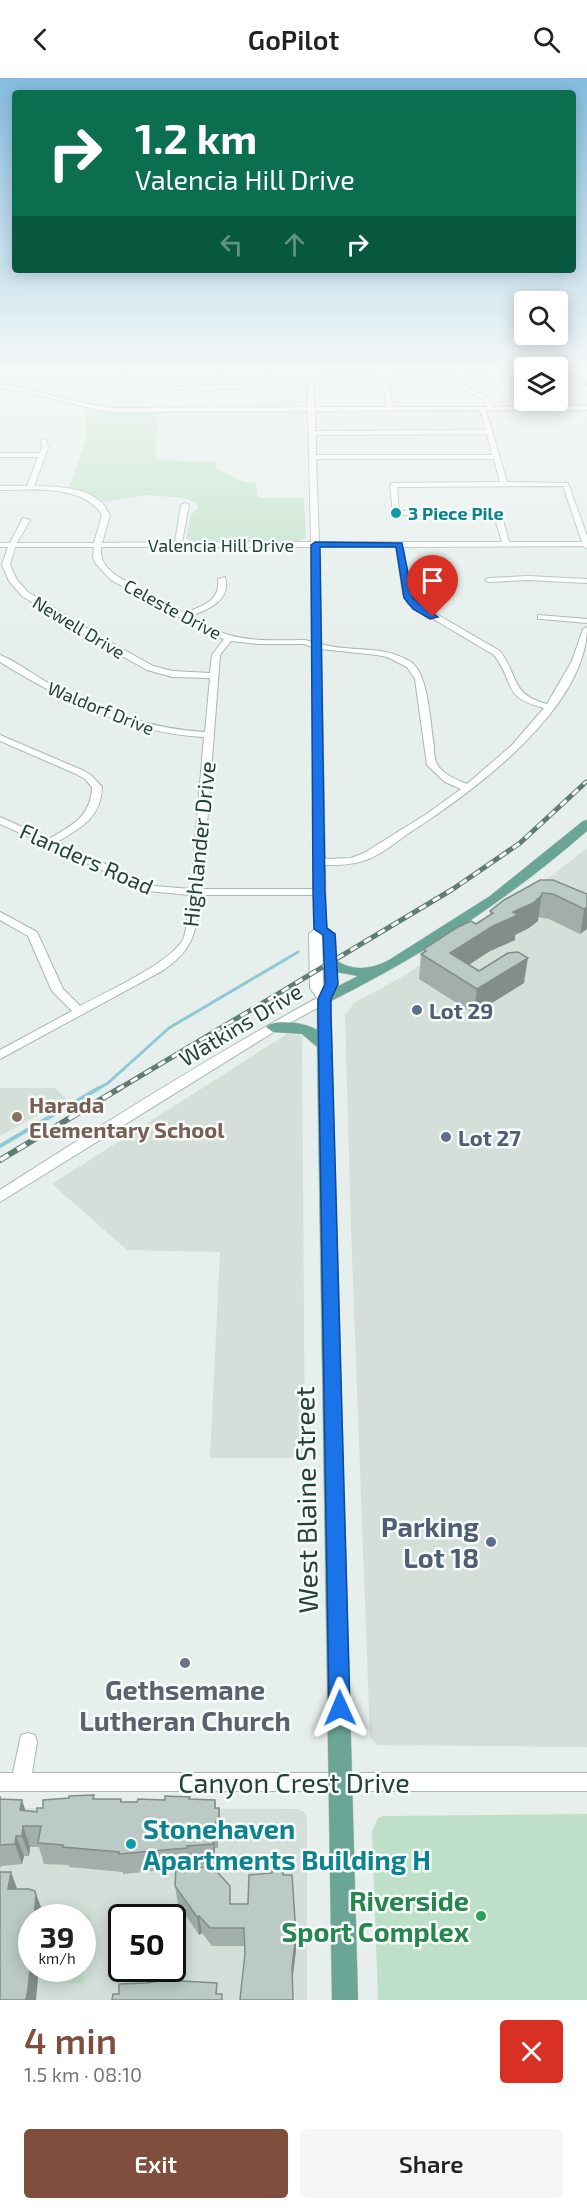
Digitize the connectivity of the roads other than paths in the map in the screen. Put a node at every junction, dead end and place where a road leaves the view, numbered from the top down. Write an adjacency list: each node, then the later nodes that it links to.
1 (42, 455): 6 (street)
2 (313, 457): 3 (street); 15 (street, West Blaine Street)
3 (496, 457): 4 (street)
4 (504, 484): 11 (street); 16 (street)
5 (0, 488): 6 (street)
6 (29, 489): 9 (street)
7 (185, 505): 14 (street)
8 (26, 520): 13 (street, Newell Drive)
9 (98, 544): 13 (street, Valencia Hill Drive); 14 (street, Valencia Hill Drive); 20 (street, Celeste Drive)
10 (399, 544): 11 (street, Valencia Hill Drive); 15 (street, Valencia Hill Drive); 30 (street)
11 (506, 544): 16 (street, Valencia Hill Drive)
12 (0, 545): 13 (street, Valencia Hill Drive)
13 (12, 545): 29 (street, Newell Drive)
14 (178, 545): 15 (street, Valencia Hill Drive)
15 (315, 545): 25 (street, West Blaine Street)
16 (587, 545)
17 (222, 579): 20 (street)
18 (489, 580): 19 (street)
19 (587, 581)
20 (183, 616): 24 (street, Celeste Drive)
21 (542, 617): 22 (street)
22 (587, 621)
23 (587, 629): 30 (street)
24 (229, 638): 25 (street, Celeste Drive); 29 (street, Highlander Drive)
25 (316, 645): 33 (street, Celeste Drive); 37 (street, West Blaine Street)
26 (0, 658): 27 (street, Waldorf Drive)
27 (10, 665): 28 (street); 31 (street, Waldorf Drive)
28 (0, 669)
29 (215, 676): 31 (street, Highlander Drive)
30 (549, 707): 33 (street)
31 (209, 735): 38 (street, Highlander Drive)
32 (0, 738): 36 (street)
33 (468, 788): 37 (street)
34 (0, 820): 36 (street, Flanders Road)
35 (587, 824): 43 (main road, Watkins Drive)
36 (49, 843): 38 (street, Flanders Road)
37 (318, 862): 39 (street, West Blaine Street)
38 (196, 892): 39 (street, Flanders Road); 45 (street, Highlander Drive)
39 (319, 892): 41 (street, West Blaine Street)
40 (0, 915): 45 (street)
41 (321, 929): 42 (street, West Blaine Street); 44 (street, West Blaine Street)
42 (331, 963): 43 (main road); 44 (street, West Blaine Street)
43 (379, 970): 44 (main road, Watkins Drive)
44 (324, 999): 46 (street, Watkins Drive); 47 (main road, West Blaine Street)
45 (79, 1011): 48 (street, Highlander Drive)
46 (273, 1027): 47 (main road); 49 (street, Watkins Drive)
47 (325, 1045): 53 (main road, West Blaine Street)
48 (0, 1055)
49 (0, 1197)
50 (28, 1742): 52 (street)
51 (0, 1782): 52 (street, Canyon Crest Drive)
52 (21, 1782): 53 (street, Canyon Crest Drive)
53 (341, 1782): 54 (street, Canyon Crest Drive); 55 (main road, West Blaine Street)
54 (587, 1782)
55 (345, 2000)

